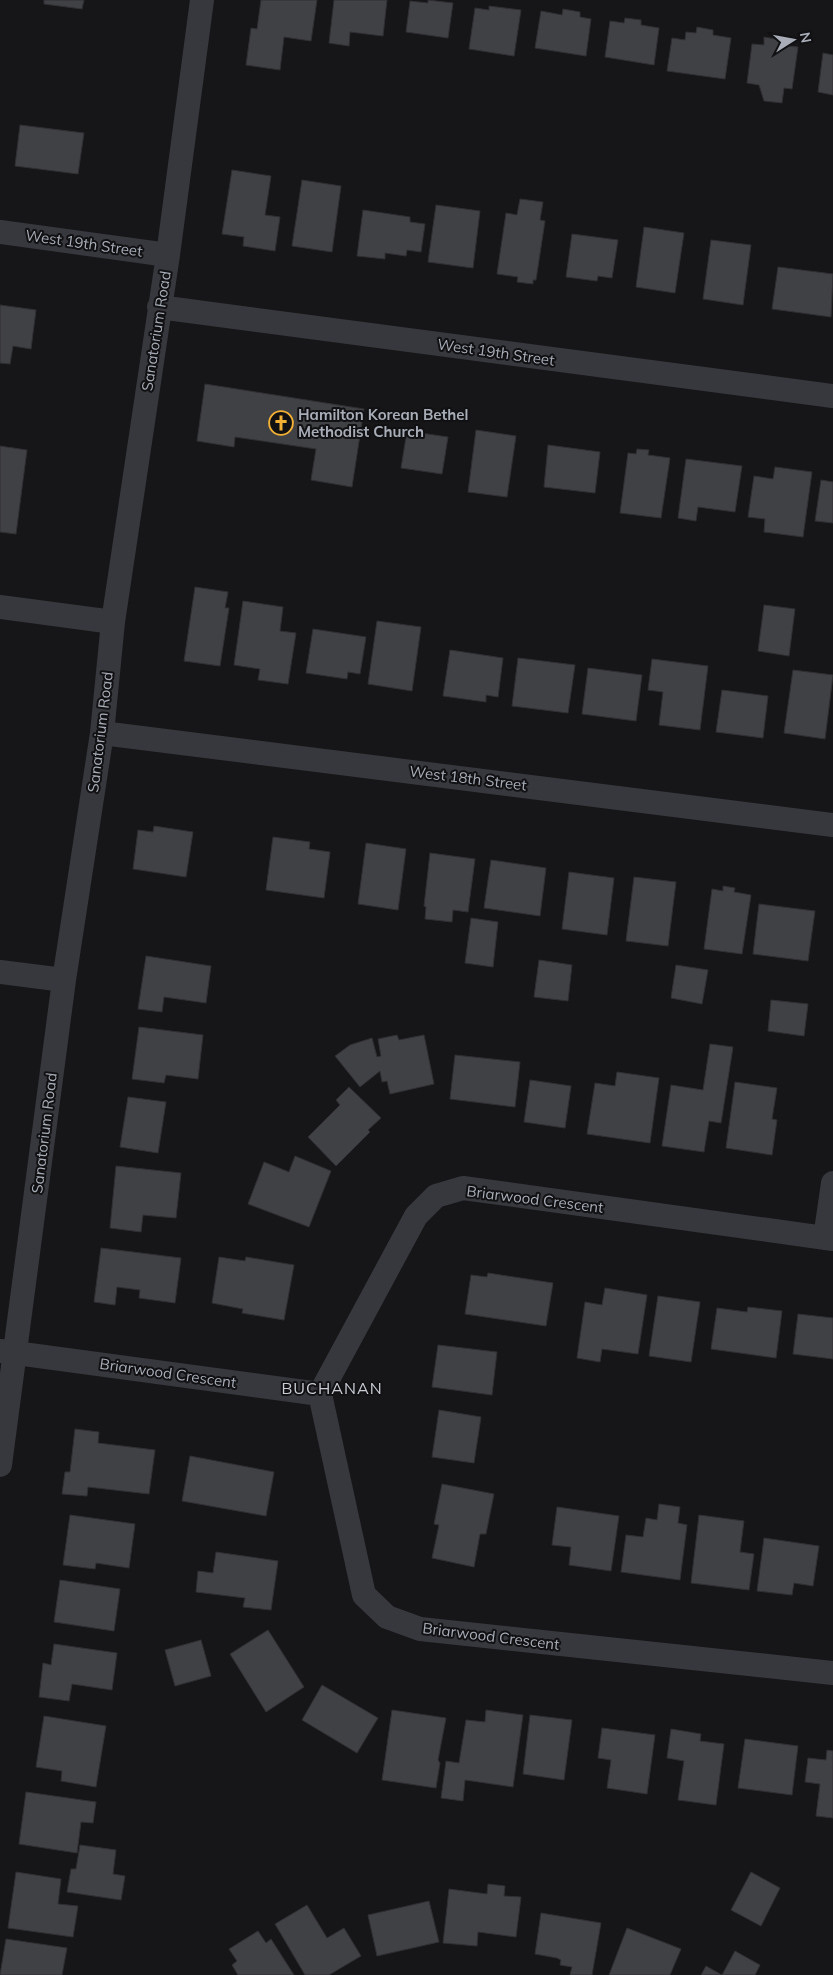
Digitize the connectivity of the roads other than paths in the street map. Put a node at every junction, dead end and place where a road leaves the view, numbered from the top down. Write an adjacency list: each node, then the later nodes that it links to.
1 (202, 0): 3 (street, Sanatorium Road)
2 (0, 232): 3 (street, West 19th Street)
3 (168, 255): 4 (street, Sanatorium Road)
4 (159, 307): 5 (street, West 19th Street); 7 (street, Sanatorium Road)
5 (833, 396)
6 (0, 607): 7 (street)
7 (113, 622): 8 (street, Sanatorium Road)
8 (102, 733): 9 (street, West 18th Street); 11 (street, Sanatorium Road)
9 (833, 825)
10 (0, 972): 11 (street)
11 (64, 980): 14 (street, Sanatorium Road)
12 (833, 1183): 13 (street)
13 (829, 1239): 15 (street, Briarwood Crescent)
14 (8, 1352): 15 (street, Briarwood Crescent); 16 (street, Sanatorium Road)
15 (320, 1394): 17 (street, Briarwood Crescent)
16 (0, 1465)
17 (833, 1673)

